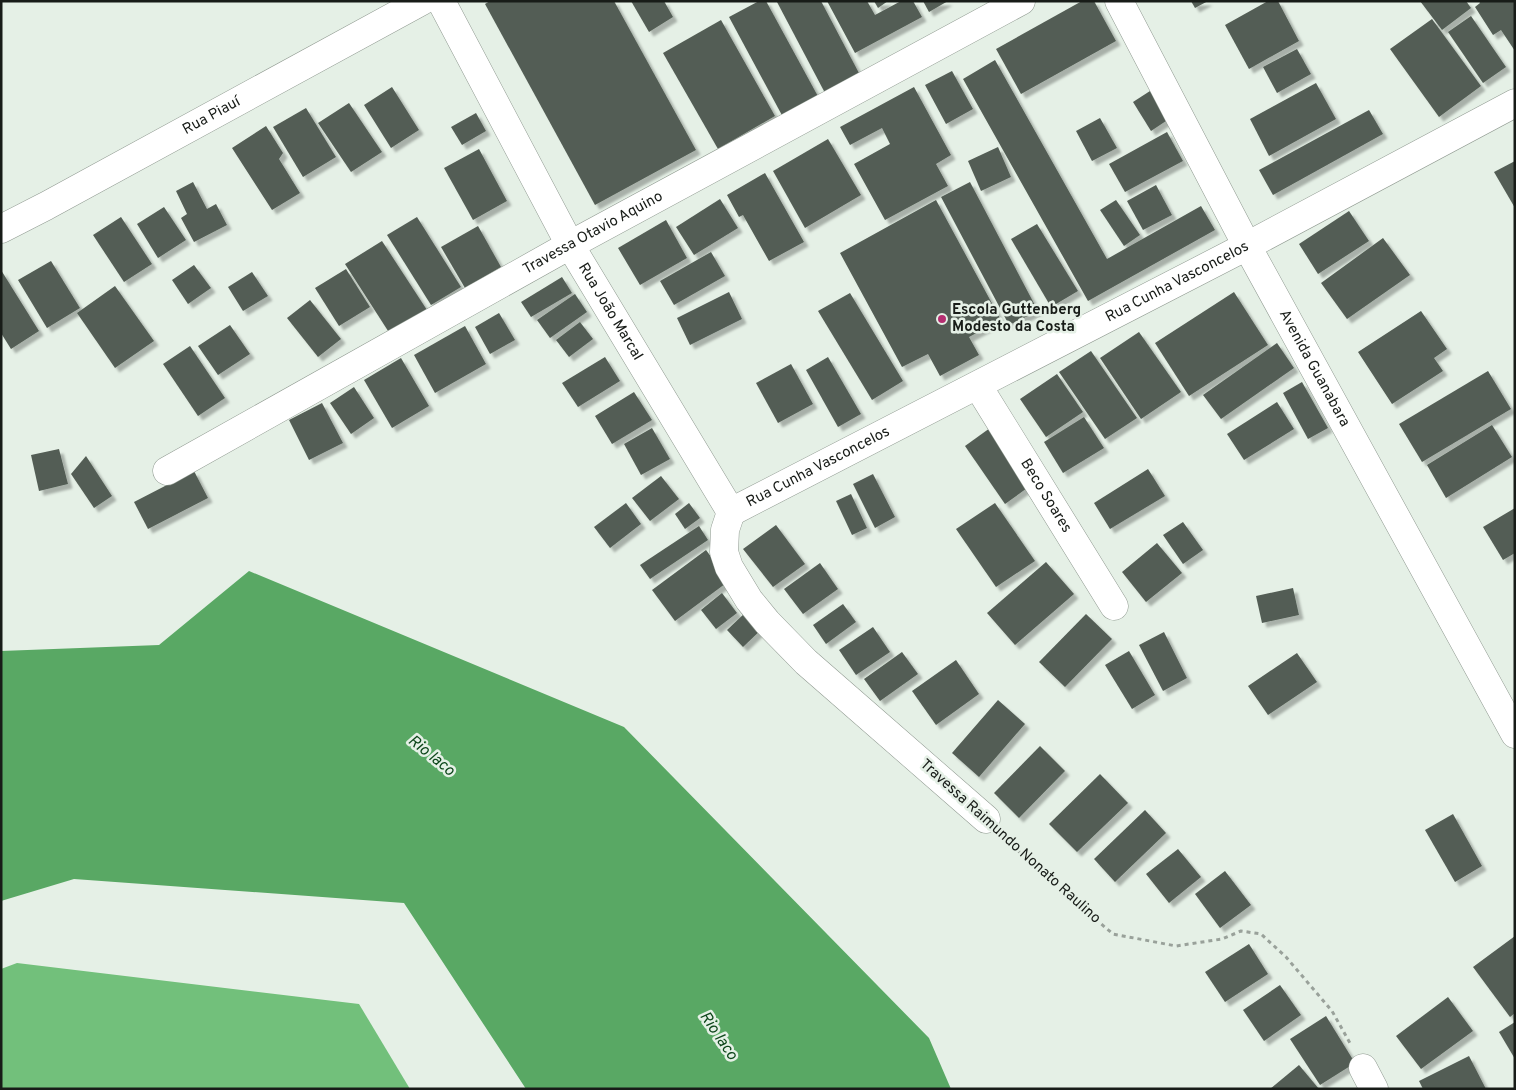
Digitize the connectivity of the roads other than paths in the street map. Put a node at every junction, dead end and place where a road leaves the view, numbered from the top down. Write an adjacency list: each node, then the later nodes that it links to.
1 (422, 1): 6 (street, Rua Piauí)
2 (441, 1): 7 (street, Rua João Marcal)
3 (1021, 1): 7 (street, Travessa Otavio Aquino)
4 (1119, 1): 8 (street, Avenida Guanabara)
5 (1515, 103): 8 (street, Rua Cunha Vasconcelos)
6 (1, 229)
7 (570, 245): 10 (street, Travessa Otavio Aquino); 11 (street, Rua João Marcal)
8 (1247, 246): 9 (street, Rua Cunha Vasconcelos); 13 (street, Avenida Guanabara)
9 (978, 386): 11 (street, Rua Cunha Vasconcelos); 12 (street, Beco Soares)
10 (167, 471)
11 (731, 512): 14 (street, Travessa Raimundo Nonato Raulino)
12 (1114, 606)
13 (1515, 734)
14 (986, 819)

